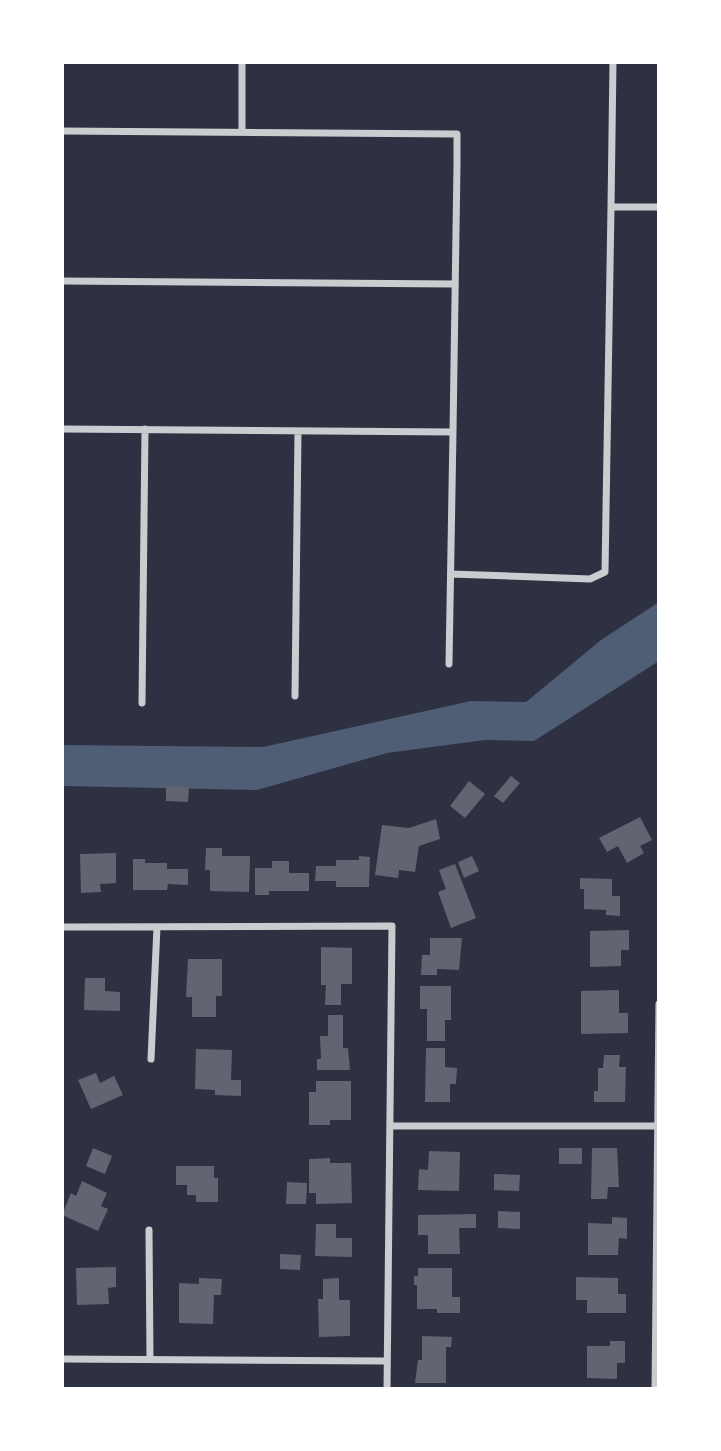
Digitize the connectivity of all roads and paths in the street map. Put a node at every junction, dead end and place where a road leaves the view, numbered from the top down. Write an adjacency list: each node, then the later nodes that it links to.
1 (242, 62): 4 (street)
2 (613, 62): 5 (street)
3 (62, 131): 4 (street)
4 (242, 132): 8 (street)
5 (611, 207): 6 (street); 13 (street)
6 (659, 207)
7 (62, 281): 8 (street)
8 (455, 284): 12 (street)
9 (62, 429): 10 (street)
10 (145, 429): 11 (street); 16 (street)
11 (298, 431): 12 (street); 15 (street)
12 (453, 432): 13 (street)
13 (451, 574): 14 (street)
14 (449, 664)
15 (295, 696)
16 (142, 703)
17 (62, 927): 18 (street)
18 (157, 927): 20 (street); 21 (street)
19 (659, 1004): 22 (street)
20 (151, 1059)
21 (391, 1126): 22 (street); 26 (street)
22 (658, 1126): 27 (street)
23 (149, 1230): 25 (street)
24 (62, 1359): 25 (street)
25 (150, 1359): 26 (street)
26 (386, 1361): 28 (street)
27 (657, 1361): 29 (street)
28 (387, 1389)
29 (655, 1389)

